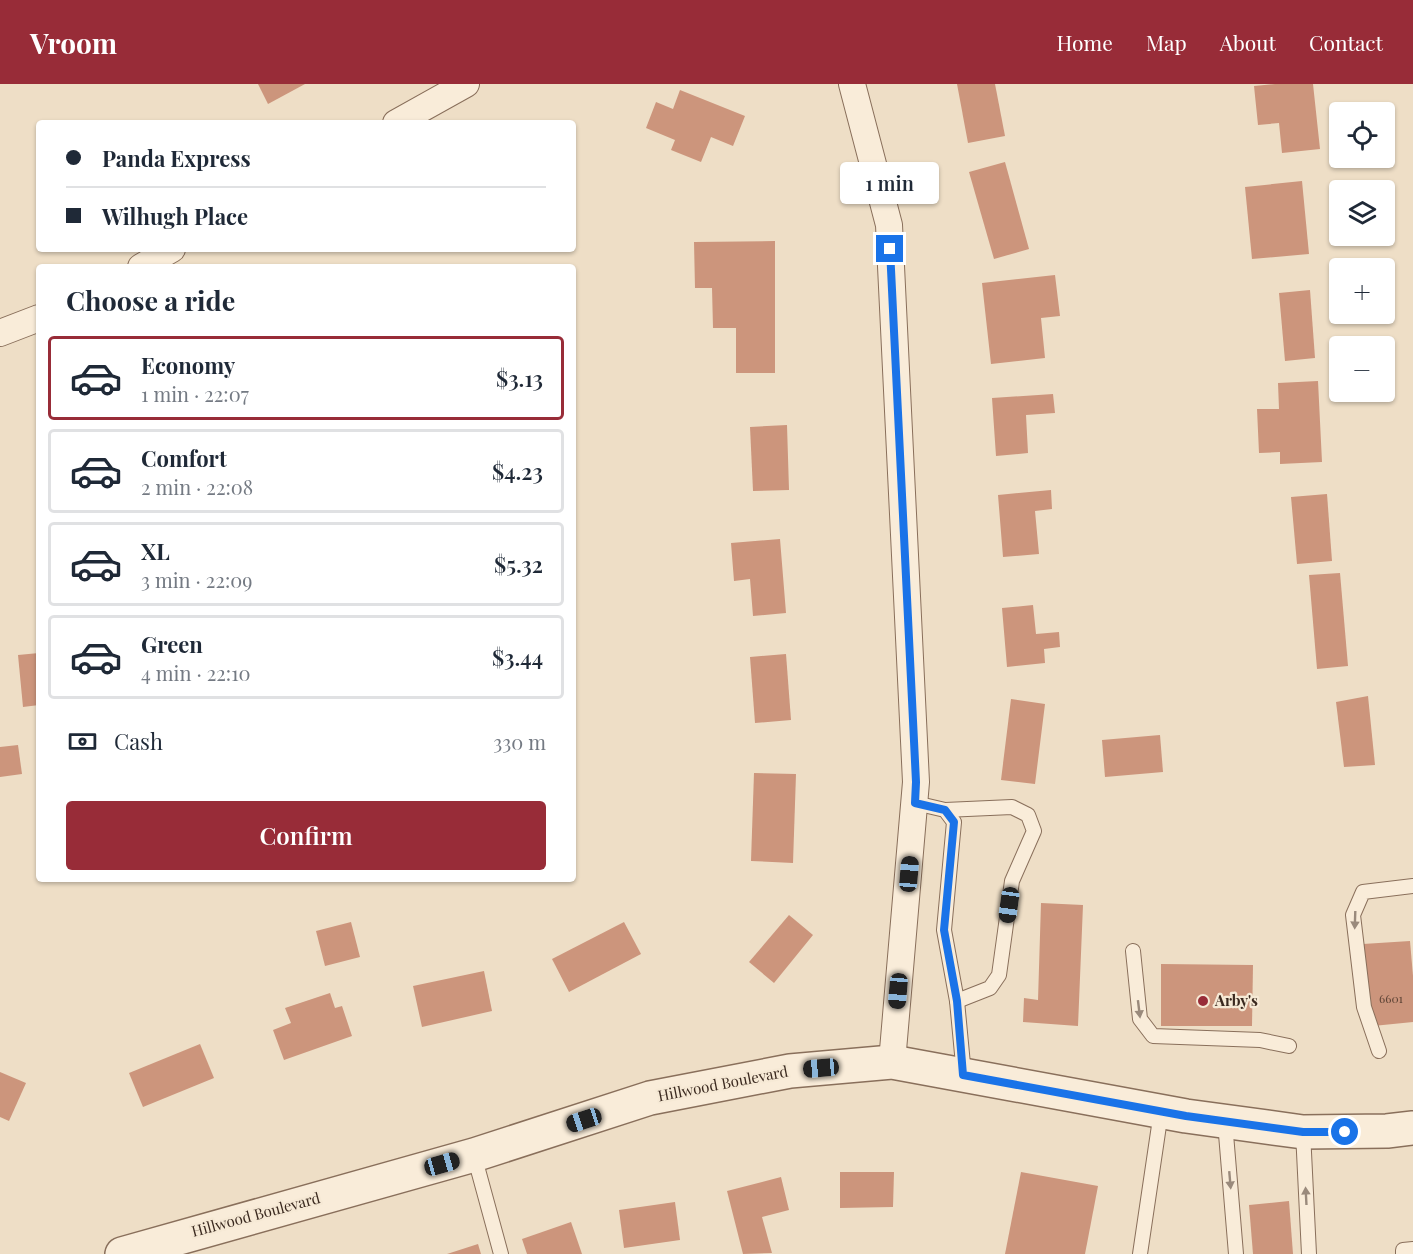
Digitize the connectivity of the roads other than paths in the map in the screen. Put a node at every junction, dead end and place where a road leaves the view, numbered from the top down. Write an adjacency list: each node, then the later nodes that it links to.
1 (466, 84): 3 (street)
2 (852, 84): 8 (street)
3 (401, 120)
4 (167, 252): 5 (street)
5 (146, 264)
6 (36, 319): 7 (street)
7 (0, 333)
8 (915, 803): 9 (lane); 15 (street)
9 (945, 810): 12 (lane); 12 (lane)
10 (1413, 886): 14 (lane, one-way to 14)
11 (1133, 951): 13 (lane, one-way to 13)
12 (957, 1001): 16 (lane)
13 (1289, 1046)
14 (1379, 1051)
15 (892, 1062): 16 (street, Hillwood Boulevard); 21 (street, Hillwood Boulevard)
16 (963, 1075): 17 (street, Hillwood Boulevard)
17 (1161, 1112): 18 (street, Hillwood Boulevard); 25 (lane)
18 (1225, 1122): 20 (street, Hillwood Boulevard); 26 (lane, one-way to 26)
19 (1413, 1128): 20 (street, Hillwood Boulevard)
20 (1303, 1132): 27 (lane, one-way to 20)
21 (474, 1155): 23 (street, Hillwood Boulevard); 24 (lane)
22 (1413, 1249): 28 (lane)
23 (122, 1254)
24 (501, 1254)
25 (1140, 1254)
26 (1236, 1254)
27 (1309, 1254)
28 (1403, 1254)

